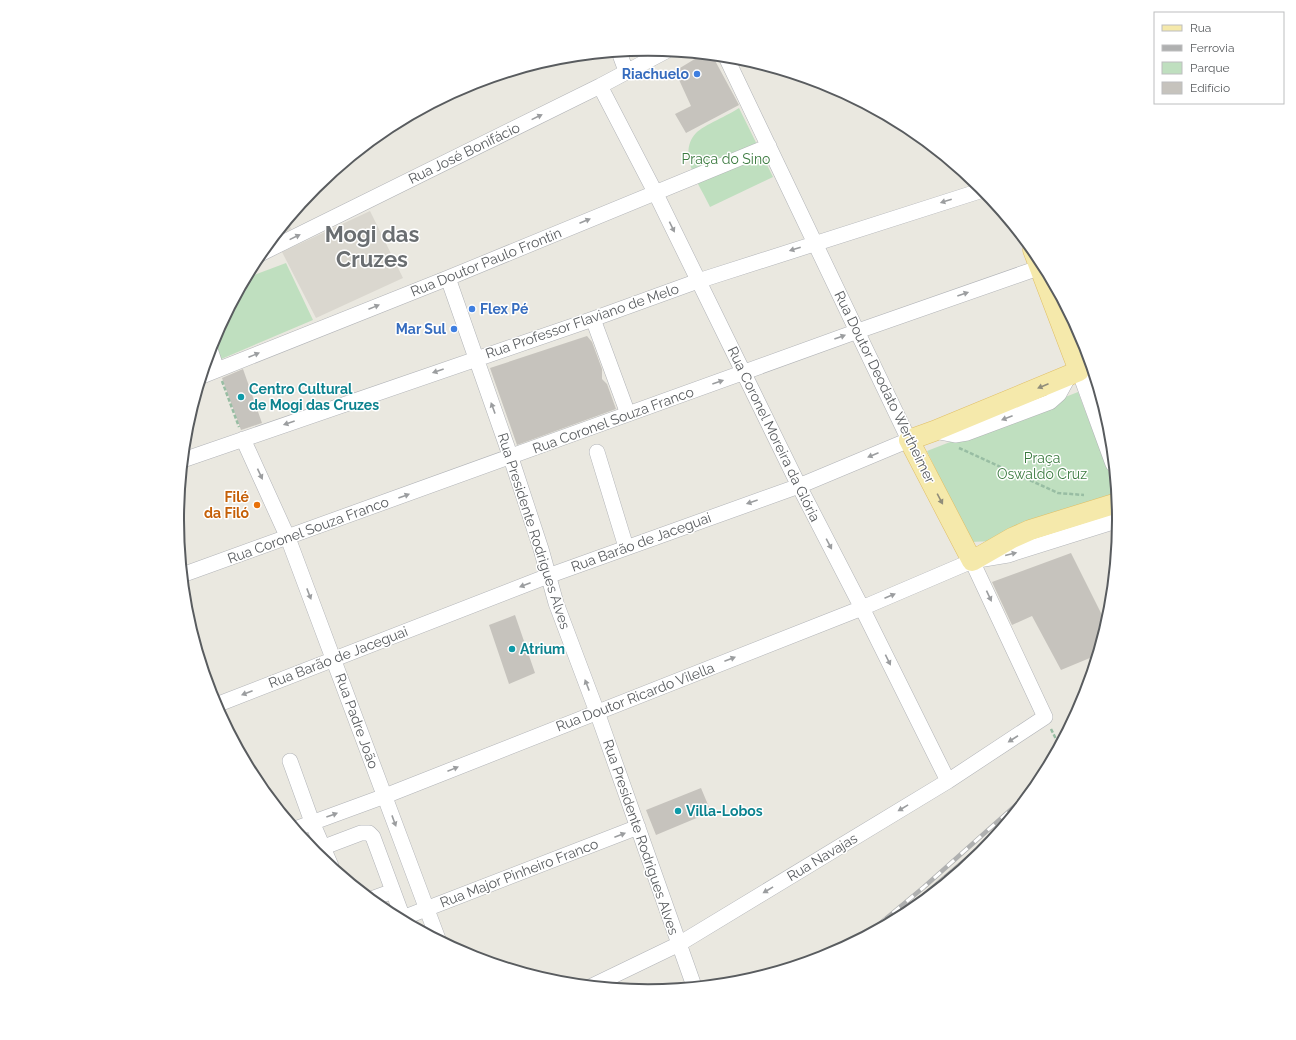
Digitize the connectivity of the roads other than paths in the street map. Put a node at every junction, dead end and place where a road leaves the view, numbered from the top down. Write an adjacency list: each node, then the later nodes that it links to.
1 (656, 56): 4 (street, Rua José Bonifácio)
2 (621, 57): 4 (street)
3 (729, 63): 6 (street, Rua Doutor Deodato Wertheimer)
4 (626, 71): 5 (street, Rua José Bonifácio)
5 (600, 86): 7 (street, Rua Coronel Moreira da Glória); 10 (street, Rua José Bonifácio, one-way to 5)
6 (769, 146): 7 (street, Rua Doutor Paulo Frontin); 9 (street, Rua Doutor Deodato Wertheimer)
7 (655, 192): 12 (street, Rua Doutor Paulo Frontin, one-way to 7); 13 (street, Rua Coronel Moreira da Glória, one-way to 13)
8 (976, 192): 9 (street, Rua Professor Flaviano de Melo, one-way to 9)
9 (815, 242): 13 (street, Rua Professor Flaviano de Melo, one-way to 13); 16 (street, Rua Doutor Deodato Wertheimer)
10 (273, 248)
11 (1034, 263): 16 (street, Rua Coronel Souza Franco, one-way to 11)
12 (448, 278): 17 (street, Rua Presidente Rodrigues Alves); 19 (street, Rua Doutor Paulo Frontin, one-way to 12)
13 (698, 280): 15 (street, Rua Professor Flaviano de Melo); 21 (street, Rua Coronel Moreira da Glória)
14 (1048, 284): 20 (main road)
15 (593, 319): 17 (street, Rua Professor Flaviano de Melo); 23 (street)
16 (858, 331): 21 (street, Rua Coronel Souza Franco, one-way to 16); 25 (street, Rua Doutor Deodato Wertheimer)
17 (475, 358): 24 (street, Rua Professor Flaviano de Melo, one-way to 24); 29 (street, Rua Presidente Rodrigues Alves, one-way to 17)
18 (213, 359): 19 (street)
19 (217, 370): 22 (street, Rua Doutor Paulo Frontin)
20 (1080, 371): 25 (main road, one-way to 25); 26 (street)
21 (744, 373): 23 (street, Rua Coronel Souza Franco, one-way to 21); 30 (street, Rua Coronel Moreira da Glória)
22 (208, 374)
23 (628, 414): 29 (street, Rua Coronel Souza Franco)
24 (243, 439): 28 (street, Rua Professor Flaviano de Melo); 33 (street, Rua Padre João, one-way to 33)
25 (909, 440): 30 (street, Rua Barão de Jaceguai, one-way to 30); 35 (main road, Rua Doutor Deodato Wertheimer, one-way to 35)
26 (1105, 440)
27 (597, 452): 34 (street)
28 (188, 458)
29 (511, 458): 33 (street, Rua Coronel Souza Franco, one-way to 29); 37 (street, Rua Presidente Rodrigues Alves)
30 (798, 486): 34 (street, Rua Barão de Jaceguai, one-way to 34); 38 (street, Rua Coronel Moreira da Glória, one-way to 38)
31 (1111, 505): 35 (main road)
32 (1112, 522): 35 (street, Rua Doutor Ricardo Vilella, one-way to 32)
33 (288, 538): 36 (street, Rua Coronel Souza Franco); 39 (street, Rua Padre João, one-way to 39)
34 (626, 547): 37 (street, Rua Barão de Jaceguai)
35 (972, 561): 38 (street, Rua Doutor Ricardo Vilella, one-way to 35); 42 (street, Rua Doutor Deodato Wertheimer, one-way to 42)
36 (187, 573)
37 (548, 576): 39 (street, Rua Barão de Jaceguai, one-way to 39); 41 (street, Rua Presidente Rodrigues Alves, one-way to 37)
38 (862, 608): 41 (street, Rua Doutor Ricardo Vilella, one-way to 38); 44 (street, Rua Coronel Moreira da Glória, one-way to 44)
39 (334, 659): 40 (street, Rua Barão de Jaceguai, one-way to 40); 45 (street, Rua Padre João)
40 (221, 703)
41 (597, 712): 45 (street, Rua Doutor Ricardo Vilella, one-way to 41); 48 (street, Rua Presidente Rodrigues Alves)
42 (1045, 717): 44 (street, Rua Navajas, one-way to 44)
43 (290, 761): 46 (street)
44 (948, 781): 57 (street, Rua Navajas, one-way to 57)
45 (385, 796): 46 (street, Rua Doutor Ricardo Vilella, one-way to 45); 53 (street, Rua Padre João, one-way to 53)
46 (312, 822): 47 (street, Rua Doutor Ricardo Vilella); 49 (street)
47 (300, 827)
48 (638, 827): 53 (street, Rua Major Pinheiro Franco, one-way to 48); 57 (street, Rua Presidente Rodrigues Alves)
49 (324, 847): 50 (street); 51 (street)
50 (327, 854)
51 (393, 891): 52 (street); 54 (street)
52 (378, 897)
53 (426, 909): 55 (street, Rua Major Pinheiro Franco); 56 (street, Rua Padre João)
54 (400, 912)
55 (407, 917)
56 (435, 932)
57 (679, 944): 58 (street, Rua Navajas); 59 (street, Rua Presidente Rodrigues Alves)
58 (602, 981)
59 (692, 982)

